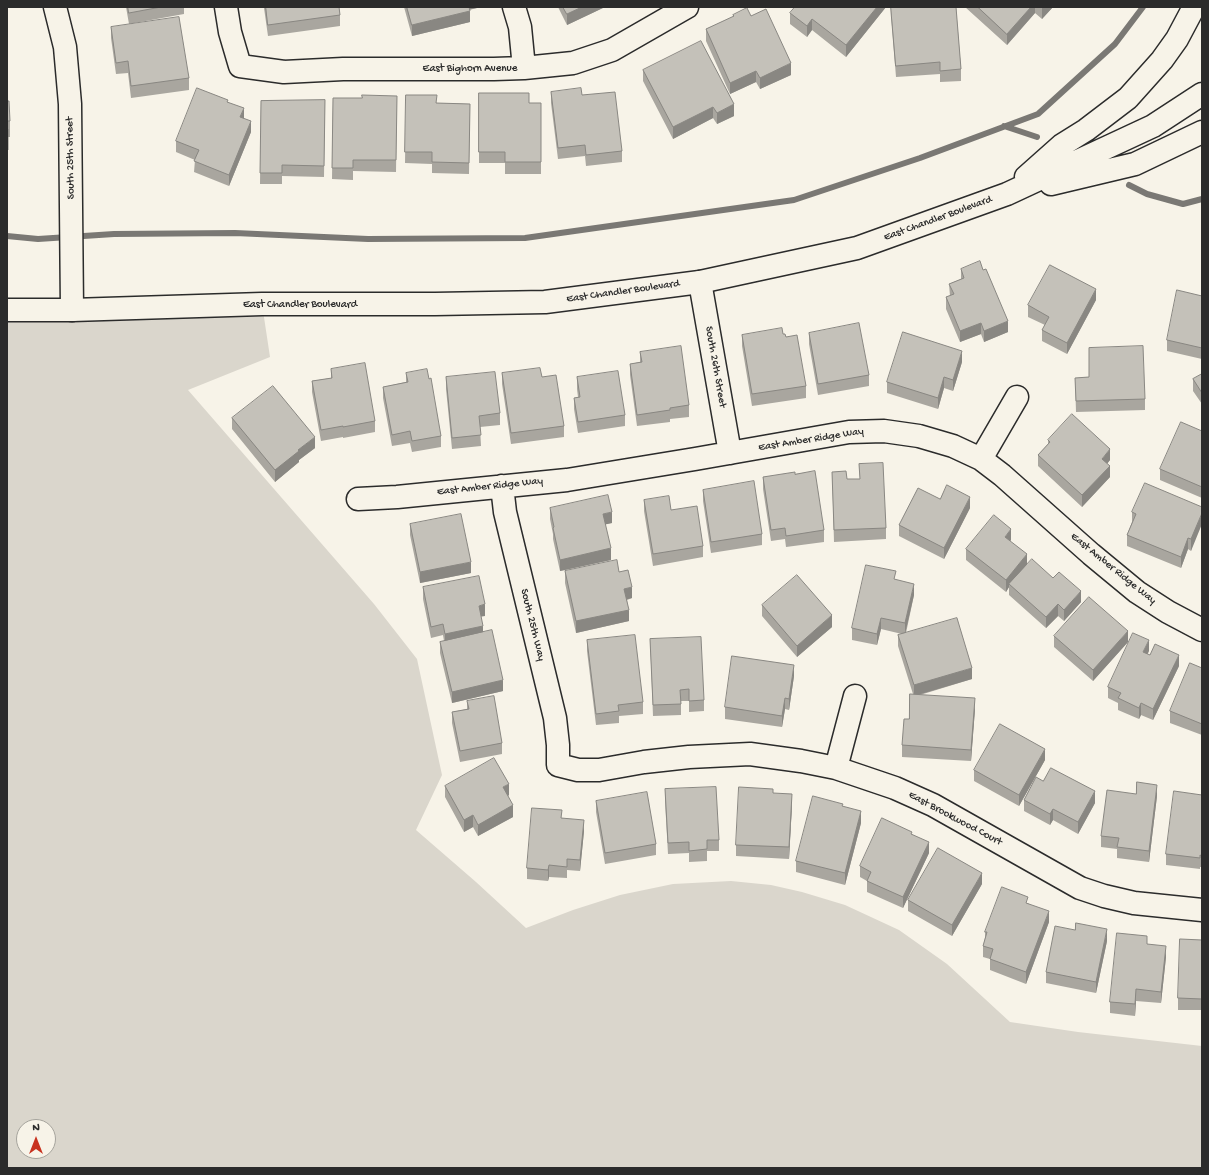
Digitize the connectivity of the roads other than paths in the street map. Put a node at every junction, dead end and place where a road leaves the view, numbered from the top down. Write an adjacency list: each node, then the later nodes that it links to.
1 (56, 7): 12 (street, South 25th Street)
2 (226, 7): 6 (street, East Bighorn Avenue)
3 (514, 7): 6 (street)
4 (687, 7): 6 (street, East Bighorn Avenue)
5 (1194, 7): 9 (street)
6 (524, 68)
7 (1202, 94): 9 (street, East Chandler Boulevard)
8 (1202, 132): 9 (street)
9 (1007, 194): 10 (street, East Chandler Boulevard)
10 (700, 282): 12 (street, East Chandler Boulevard); 14 (street, South 26th Street)
11 (7, 310): 12 (street, East Chandler Boulevard)
12 (72, 310)
13 (1017, 397): 15 (street)
14 (730, 453): 15 (street, East Amber Ridge Way); 16 (street, East Amber Ridge Way)
15 (981, 459): 18 (street, East Amber Ridge Way)
16 (502, 486): 17 (street, East Amber Ridge Way); 20 (street, South 25th Way)
17 (358, 499)
18 (1202, 630)
19 (855, 696): 21 (street)
20 (558, 765): 21 (street, East Brookwood Court)
21 (836, 768): 22 (street, East Brookwood Court)
22 (1202, 910)

